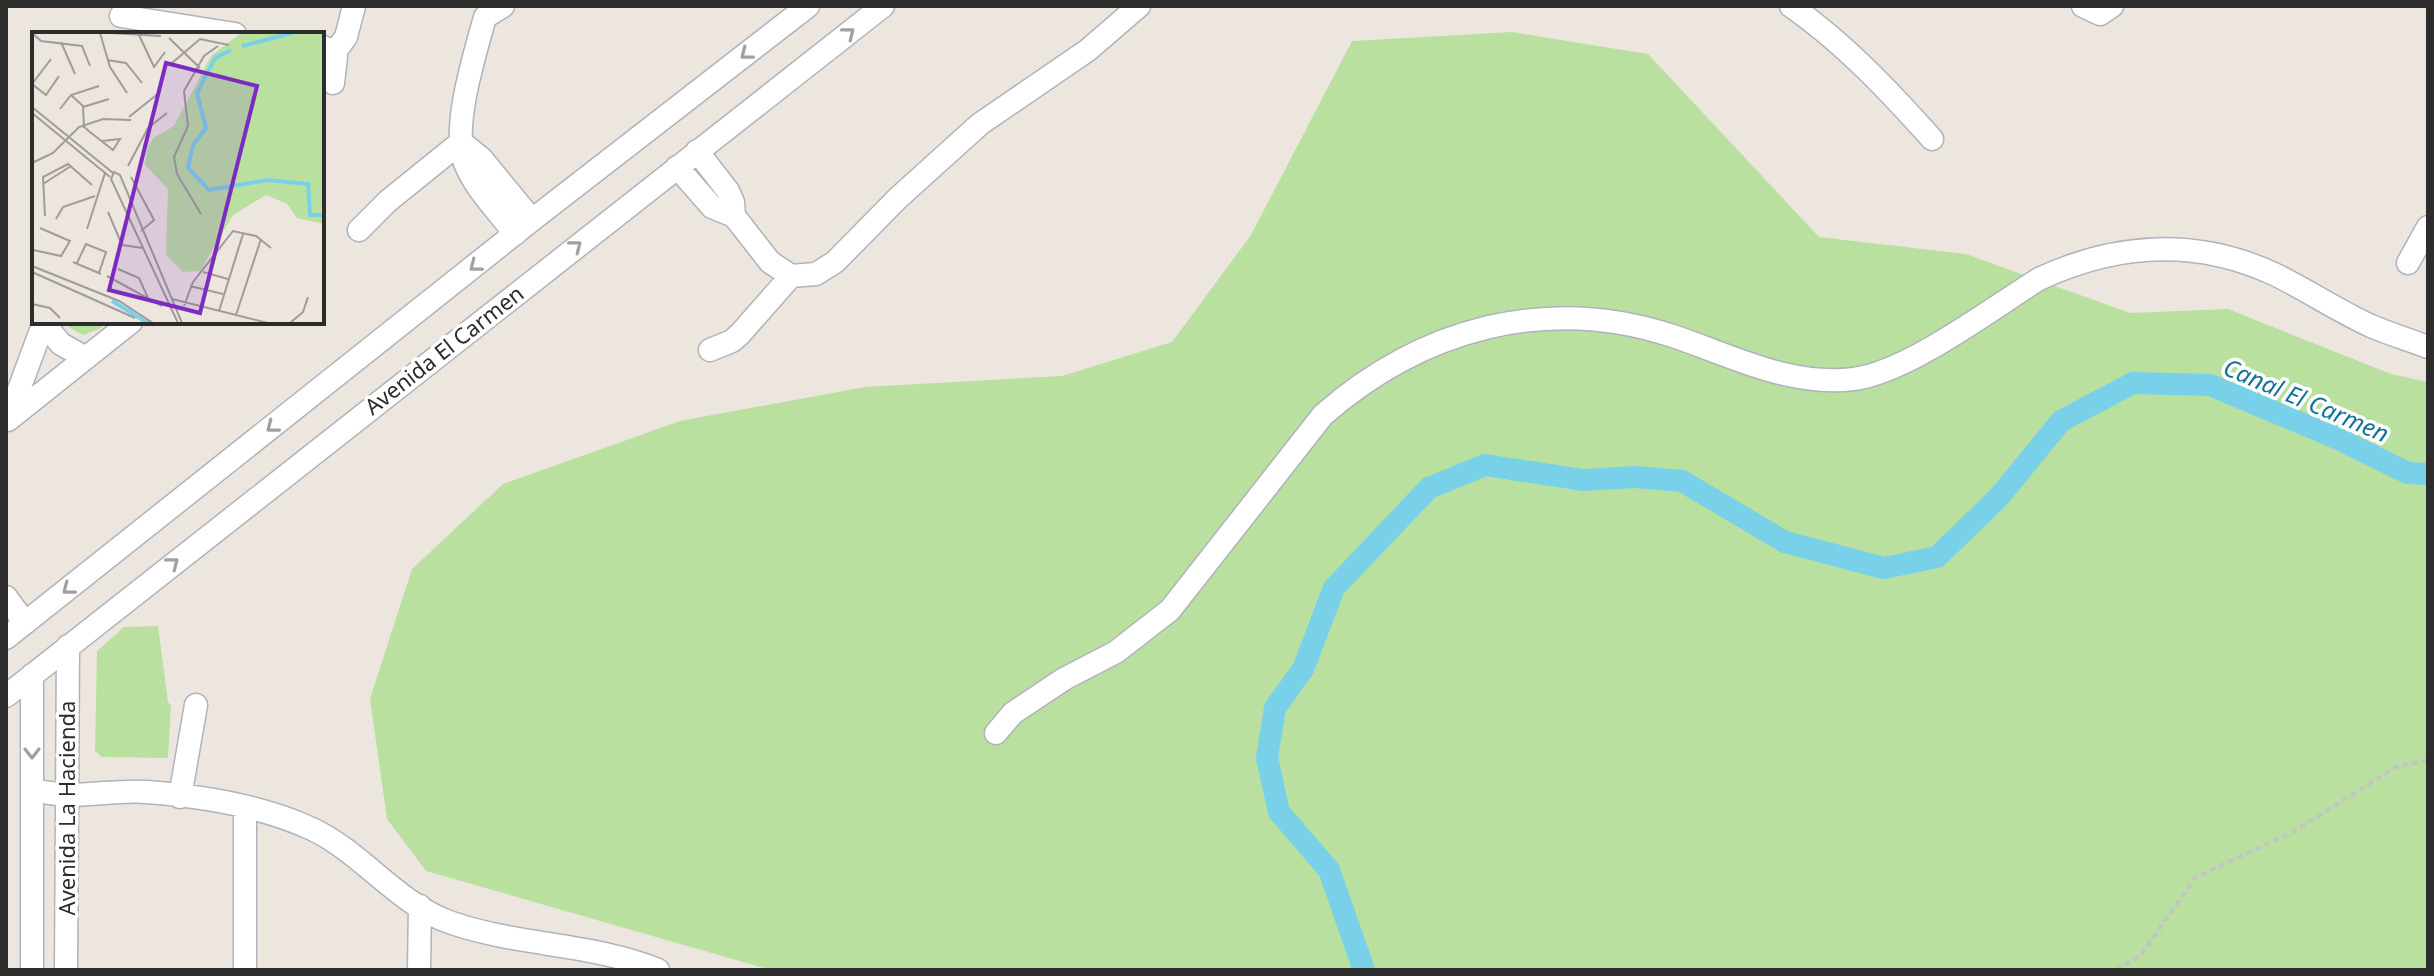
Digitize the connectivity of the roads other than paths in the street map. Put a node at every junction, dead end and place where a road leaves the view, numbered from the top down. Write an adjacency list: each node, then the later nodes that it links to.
1 (354, 6): 11 (street)
2 (808, 6): 18 (street, Avenida El Carmen, one-way to 18)
3 (883, 6): 15 (street, Avenida El Carmen, one-way to 3)
4 (1139, 6): 22 (street)
5 (1791, 6): 13 (street)
6 (2083, 6): 7 (street)
7 (2112, 6)
8 (491, 10): 14 (street)
9 (120, 19): 10 (street)
10 (220, 32)
11 (328, 50): 12 (street)
12 (333, 83)
13 (1932, 139)
14 (461, 142): 18 (street); 20 (street)
15 (697, 151): 16 (street, Avenida El Carmen); 17 (street)
16 (677, 167): 17 (street); 32 (street, Avenida El Carmen, one-way to 16)
17 (734, 216): 22 (street)
18 (524, 227): 31 (street, Avenida El Carmen, one-way to 31)
19 (2428, 227): 21 (street)
20 (359, 230)
21 (2408, 263)
22 (791, 276): 27 (street)
23 (42, 324): 29 (street)
24 (45, 324): 28 (street)
25 (128, 324): 28 (street)
26 (2428, 347): 36 (street)
27 (710, 350)
28 (86, 358): 29 (street)
29 (7, 422)
30 (6, 597): 31 (street)
31 (12, 631)
32 (68, 646): 33 (street, Avenida El Carmen); 38 (street, Avenida La Hacienda)
33 (32, 675): 34 (street, Avenida El Carmen); 37 (street, Avenida La Hacienda, one-way to 37)
34 (6, 696)
35 (196, 705): 39 (street)
36 (996, 733)
37 (32, 791): 38 (street); 43 (street, Avenida La Hacienda)
38 (67, 795): 39 (street); 44 (street, Avenida La Hacienda)
39 (180, 797): 40 (street)
40 (245, 807): 41 (street); 45 (street)
41 (420, 906): 42 (street); 46 (street)
42 (587, 961): 47 (street)
43 (32, 970)
44 (66, 970)
45 (245, 970)
46 (419, 970)
47 (658, 970)

